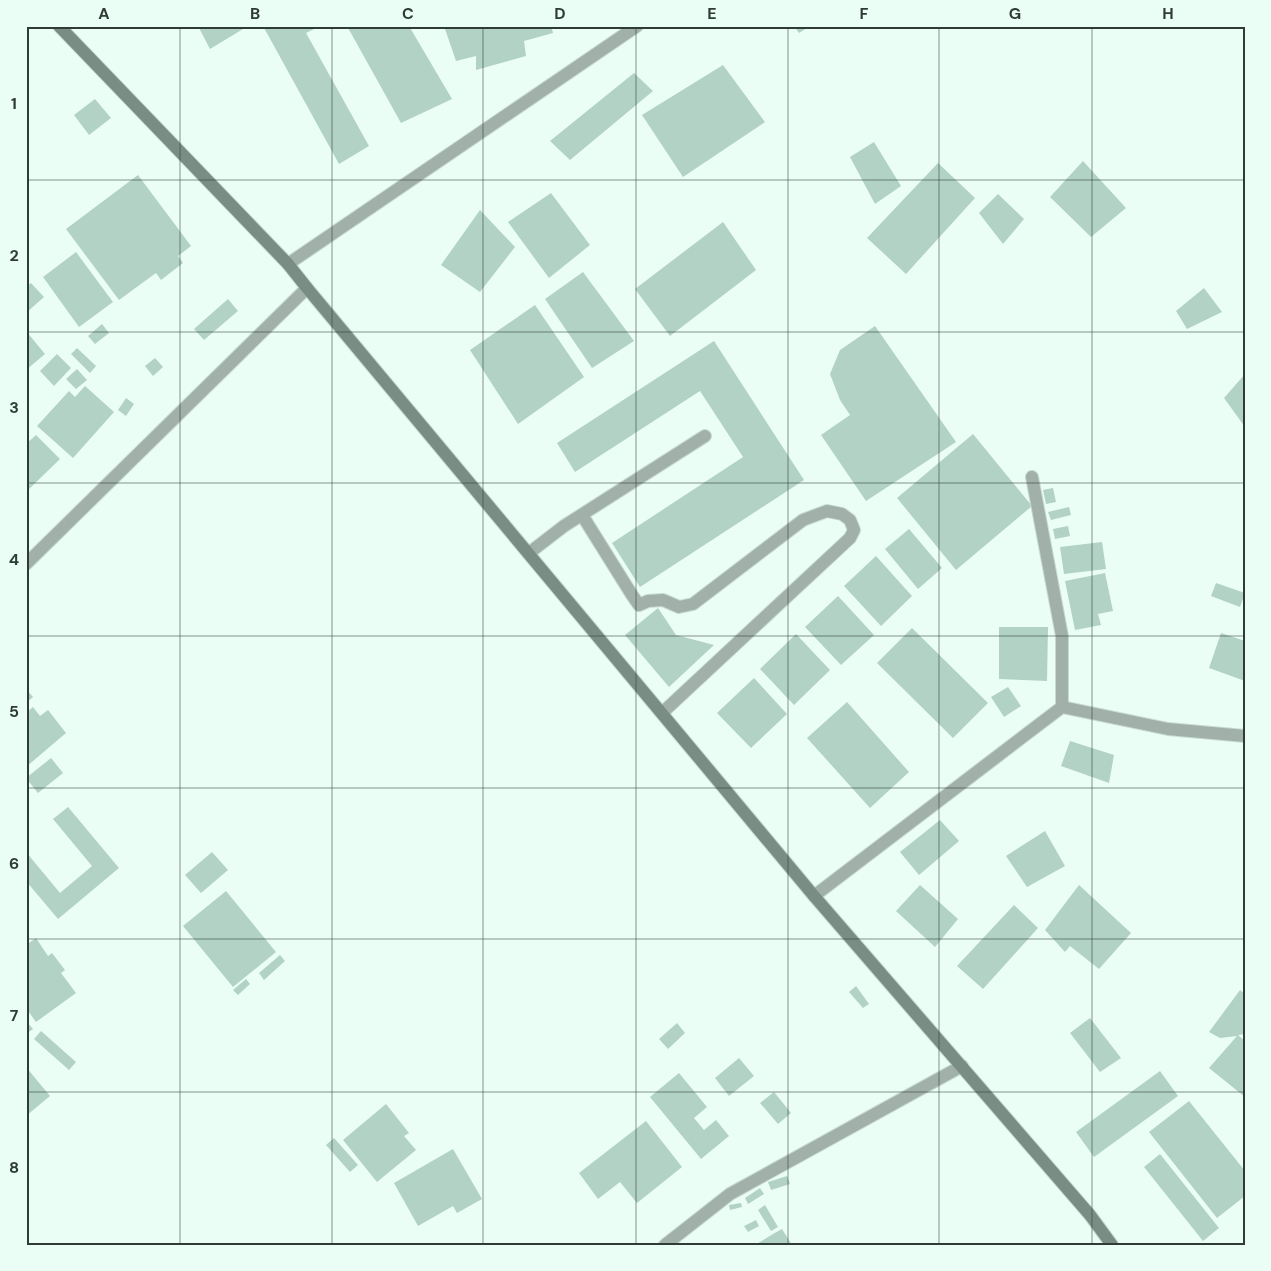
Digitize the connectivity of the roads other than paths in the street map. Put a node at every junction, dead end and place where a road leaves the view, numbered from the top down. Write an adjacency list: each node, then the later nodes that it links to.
1 (59, 26): 3 (main road)
2 (637, 26): 3 (street)
3 (288, 264): 4 (main road)
4 (307, 288): 8 (main road); 9 (street)
5 (705, 436): 7 (street)
6 (1032, 477): 10 (street)
7 (582, 515): 8 (street); 11 (street)
8 (529, 552): 11 (main road)
9 (26, 564)
10 (1062, 706): 12 (street); 13 (street)
11 (662, 713): 13 (main road)
12 (1245, 736)
13 (814, 896): 14 (main road)
14 (962, 1066): 15 (street); 16 (main road)
15 (666, 1245)
16 (1112, 1245)

